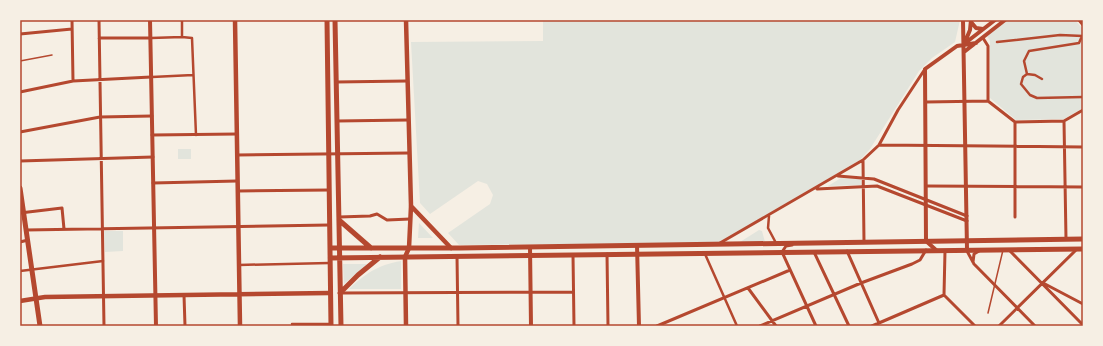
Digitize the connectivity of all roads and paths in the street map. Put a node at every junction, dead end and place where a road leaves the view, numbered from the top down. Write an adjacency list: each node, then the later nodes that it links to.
1 (72, 20): 15 (street)
2 (98, 20): 20 (street)
3 (150, 20): 21 (street)
4 (182, 20): 19 (street)
5 (235, 20): 51 (main road)
6 (327, 20): 63 (main road)
7 (335, 20): 37 (main road)
8 (406, 20): 36 (main road)
9 (963, 20): 25 (street)
10 (995, 20): 16 (street)
11 (1005, 20): 22 (street)
12 (1079, 20): 14 (street)
13 (971, 21): 16 (street); 25 (street)
14 (1083, 25)
15 (72, 29): 17 (street); 35 (street)
16 (984, 29): 25 (street)
17 (20, 34)
18 (1083, 36): 23 (street); 30 (street)
19 (182, 37): 21 (street); 31 (street)
20 (99, 38): 21 (street); 33 (street)
21 (151, 38): 32 (street)
22 (983, 38): 24 (street); 41 (street)
23 (997, 42)
24 (976, 43): 25 (street); 26 (street)
25 (964, 44): 26 (street); 29 (street)
26 (964, 52): 40 (street)
27 (52, 55): 28 (lane)
28 (20, 61)
29 (926, 69): 42 (street); 54 (street)
30 (1026, 74): 34 (street); 39 (street)
31 (193, 75): 32 (street); 53 (street)
32 (151, 77): 33 (street); 44 (street)
33 (100, 79): 35 (street); 45 (street)
34 (1042, 79)
35 (73, 81): 38 (street)
36 (407, 81): 37 (street); 46 (main road)
37 (336, 82): 47 (main road)
38 (20, 92)
39 (1083, 97)
40 (965, 101): 41 (street); 42 (street); 56 (street)
41 (988, 101): 49 (street)
42 (926, 102): 55 (street)
43 (1083, 110): 48 (street)
44 (152, 116): 45 (street); 52 (street)
45 (100, 117): 50 (street); 65 (street)
46 (408, 120): 47 (street); 60 (main road)
47 (336, 121): 61 (main road)
48 (1064, 121): 49 (street); 58 (street)
49 (1015, 122): 57 (street)
50 (20, 132)
51 (237, 134): 53 (street); 62 (main road)
52 (152, 135): 53 (street); 64 (street)
53 (196, 135)
54 (879, 145): 55 (street); 66 (street)
55 (926, 146): 56 (street); 73 (street)
56 (966, 146): 57 (street); 74 (street)
57 (1015, 146): 58 (street); 75 (street)
58 (1064, 147): 59 (street); 76 (street)
59 (1083, 147)
60 (409, 153): 61 (street); 85 (main road)
61 (337, 154): 63 (street); 88 (main road)
62 (237, 155): 63 (street); 70 (main road)
63 (329, 155): 80 (main road)
64 (153, 157): 65 (street); 71 (street)
65 (101, 158): 67 (street); 96 (street)
66 (863, 160): 68 (street); 69 (street)
67 (20, 161)
68 (837, 176): 69 (street); 79 (street)
69 (864, 177): 72 (street); 83 (street)
70 (237, 181): 71 (street); 81 (main road)
71 (153, 183): 94 (street)
72 (864, 186): 79 (street); 84 (street); 104 (street)
73 (926, 186): 74 (street); 83 (street)
74 (966, 186): 75 (street); 89 (street)
75 (1016, 187): 76 (street); 90 (street)
76 (1065, 187): 77 (street); 98 (street)
77 (1083, 187)
78 (20, 188): 82 (main road)
79 (815, 189): 87 (street)
80 (329, 190): 81 (street); 92 (main road)
81 (238, 191): 93 (main road)
82 (20, 194): 86 (main road)
83 (926, 199): 84 (street); 89 (street)
84 (926, 205): 89 (street); 102 (street)
85 (411, 206): 91 (main road); 114 (main road)
86 (22, 213): 95 (street); 97 (main road)
87 (769, 216): 105 (street); 107 (street)
88 (339, 218): 91 (street); 111 (main road); 112 (main road)
89 (967, 218): 101 (street)
90 (1015, 218)
91 (410, 219): 113 (main road)
92 (329, 225): 93 (street); 110 (main road)
93 (238, 227): 94 (street); 138 (main road)
94 (154, 228): 96 (street); 154 (street)
95 (64, 229): 96 (street); 97 (street)
96 (102, 229): 136 (street)
97 (26, 230): 100 (main road)
98 (1066, 239): 99 (main road); 101 (main road)
99 (1083, 239)
100 (28, 240): 103 (street); 139 (main road)
101 (967, 240): 102 (main road); 122 (street)
102 (926, 241): 104 (main road); 120 (street)
103 (20, 242)
104 (864, 242): 106 (main road)
105 (776, 243): 106 (main road); 107 (main road)
106 (801, 243): 124 (street)
107 (718, 244): 108 (main road)
108 (638, 245): 109 (main road); 128 (street)
109 (530, 247): 114 (main road); 129 (street)
110 (330, 248): 111 (main road); 135 (main road)
111 (340, 248): 112 (main road); 134 (main road)
112 (371, 248): 113 (main road)
113 (409, 248): 114 (main road); 133 (main road)
114 (451, 248)
115 (983, 249): 116 (main road); 122 (main road); 137 (street)
116 (1003, 249): 117 (main road); 144 (lane)
117 (1009, 249): 118 (main road); 143 (street)
118 (1080, 249): 143 (street)
119 (926, 250): 120 (main road); 123 (main road); 142 (street)
120 (936, 250): 121 (main road)
121 (945, 250): 122 (main road); 156 (street)
122 (967, 250): 137 (street)
123 (847, 251): 125 (main road); 142 (street)
124 (782, 252): 125 (main road); 126 (main road); 140 (street)
125 (814, 252): 153 (street)
126 (705, 253): 128 (main road); 159 (street)
127 (607, 254): 128 (main road); 130 (main road); 181 (street)
128 (638, 254): 182 (street)
129 (530, 255): 130 (main road); 131 (main road); 147 (street)
130 (572, 255): 148 (street)
131 (457, 256): 133 (main road); 146 (street)
132 (380, 257): 133 (main road); 134 (main road); 150 (main road)
133 (405, 257): 151 (main road)
134 (340, 258): 135 (main road); 150 (main road)
135 (330, 261): 138 (street); 149 (main road)
136 (103, 262): 139 (street); 157 (street)
137 (974, 264): 144 (street)
138 (239, 265): 152 (main road)
139 (32, 269): 141 (street); 158 (main road)
140 (790, 270): 145 (street); 162 (street)
141 (20, 271)
142 (861, 283): 153 (street); 166 (street)
143 (1043, 283): 161 (street); 163 (street); 169 (street)
144 (994, 285): 163 (street); 164 (lane)
145 (748, 288): 159 (street); 165 (street)
146 (458, 292): 147 (street); 151 (street); 178 (street)
147 (530, 292): 148 (street); 179 (street)
148 (573, 292): 180 (street)
149 (330, 293): 152 (main road); 168 (main road)
150 (340, 293): 151 (street); 176 (main road)
151 (406, 293): 177 (main road)
152 (239, 294): 155 (main road); 175 (main road)
153 (834, 294): 162 (street); 188 (street)
154 (155, 295): 155 (main road); 157 (main road); 172 (street)
155 (184, 295): 173 (street)
156 (944, 295): 166 (street); 190 (street)
157 (103, 296): 158 (main road); 171 (street)
158 (36, 298): 160 (main road); 170 (main road)
159 (725, 298): 183 (street); 184 (street)
160 (20, 301)
161 (1083, 304)
162 (806, 306): 165 (street); 187 (street)
163 (1017, 308): 191 (street); 192 (street)
164 (988, 313)
165 (772, 321): 185 (street); 186 (street)
166 (879, 323): 189 (street)
167 (292, 324): 168 (street)
168 (330, 325)
169 (1083, 325)
170 (40, 326)
171 (104, 326)
172 (156, 326)
173 (185, 326)
174 (235, 326): 175 (street)
175 (240, 326)
176 (341, 326)
177 (406, 326)
178 (458, 326)
179 (531, 326)
180 (574, 326)
181 (608, 326)
182 (639, 326)
183 (657, 326)
184 (737, 326)
185 (760, 326)
186 (776, 326)
187 (816, 326)
188 (849, 326)
189 (872, 326)
190 (974, 326)
191 (998, 326)
192 (1035, 326)

